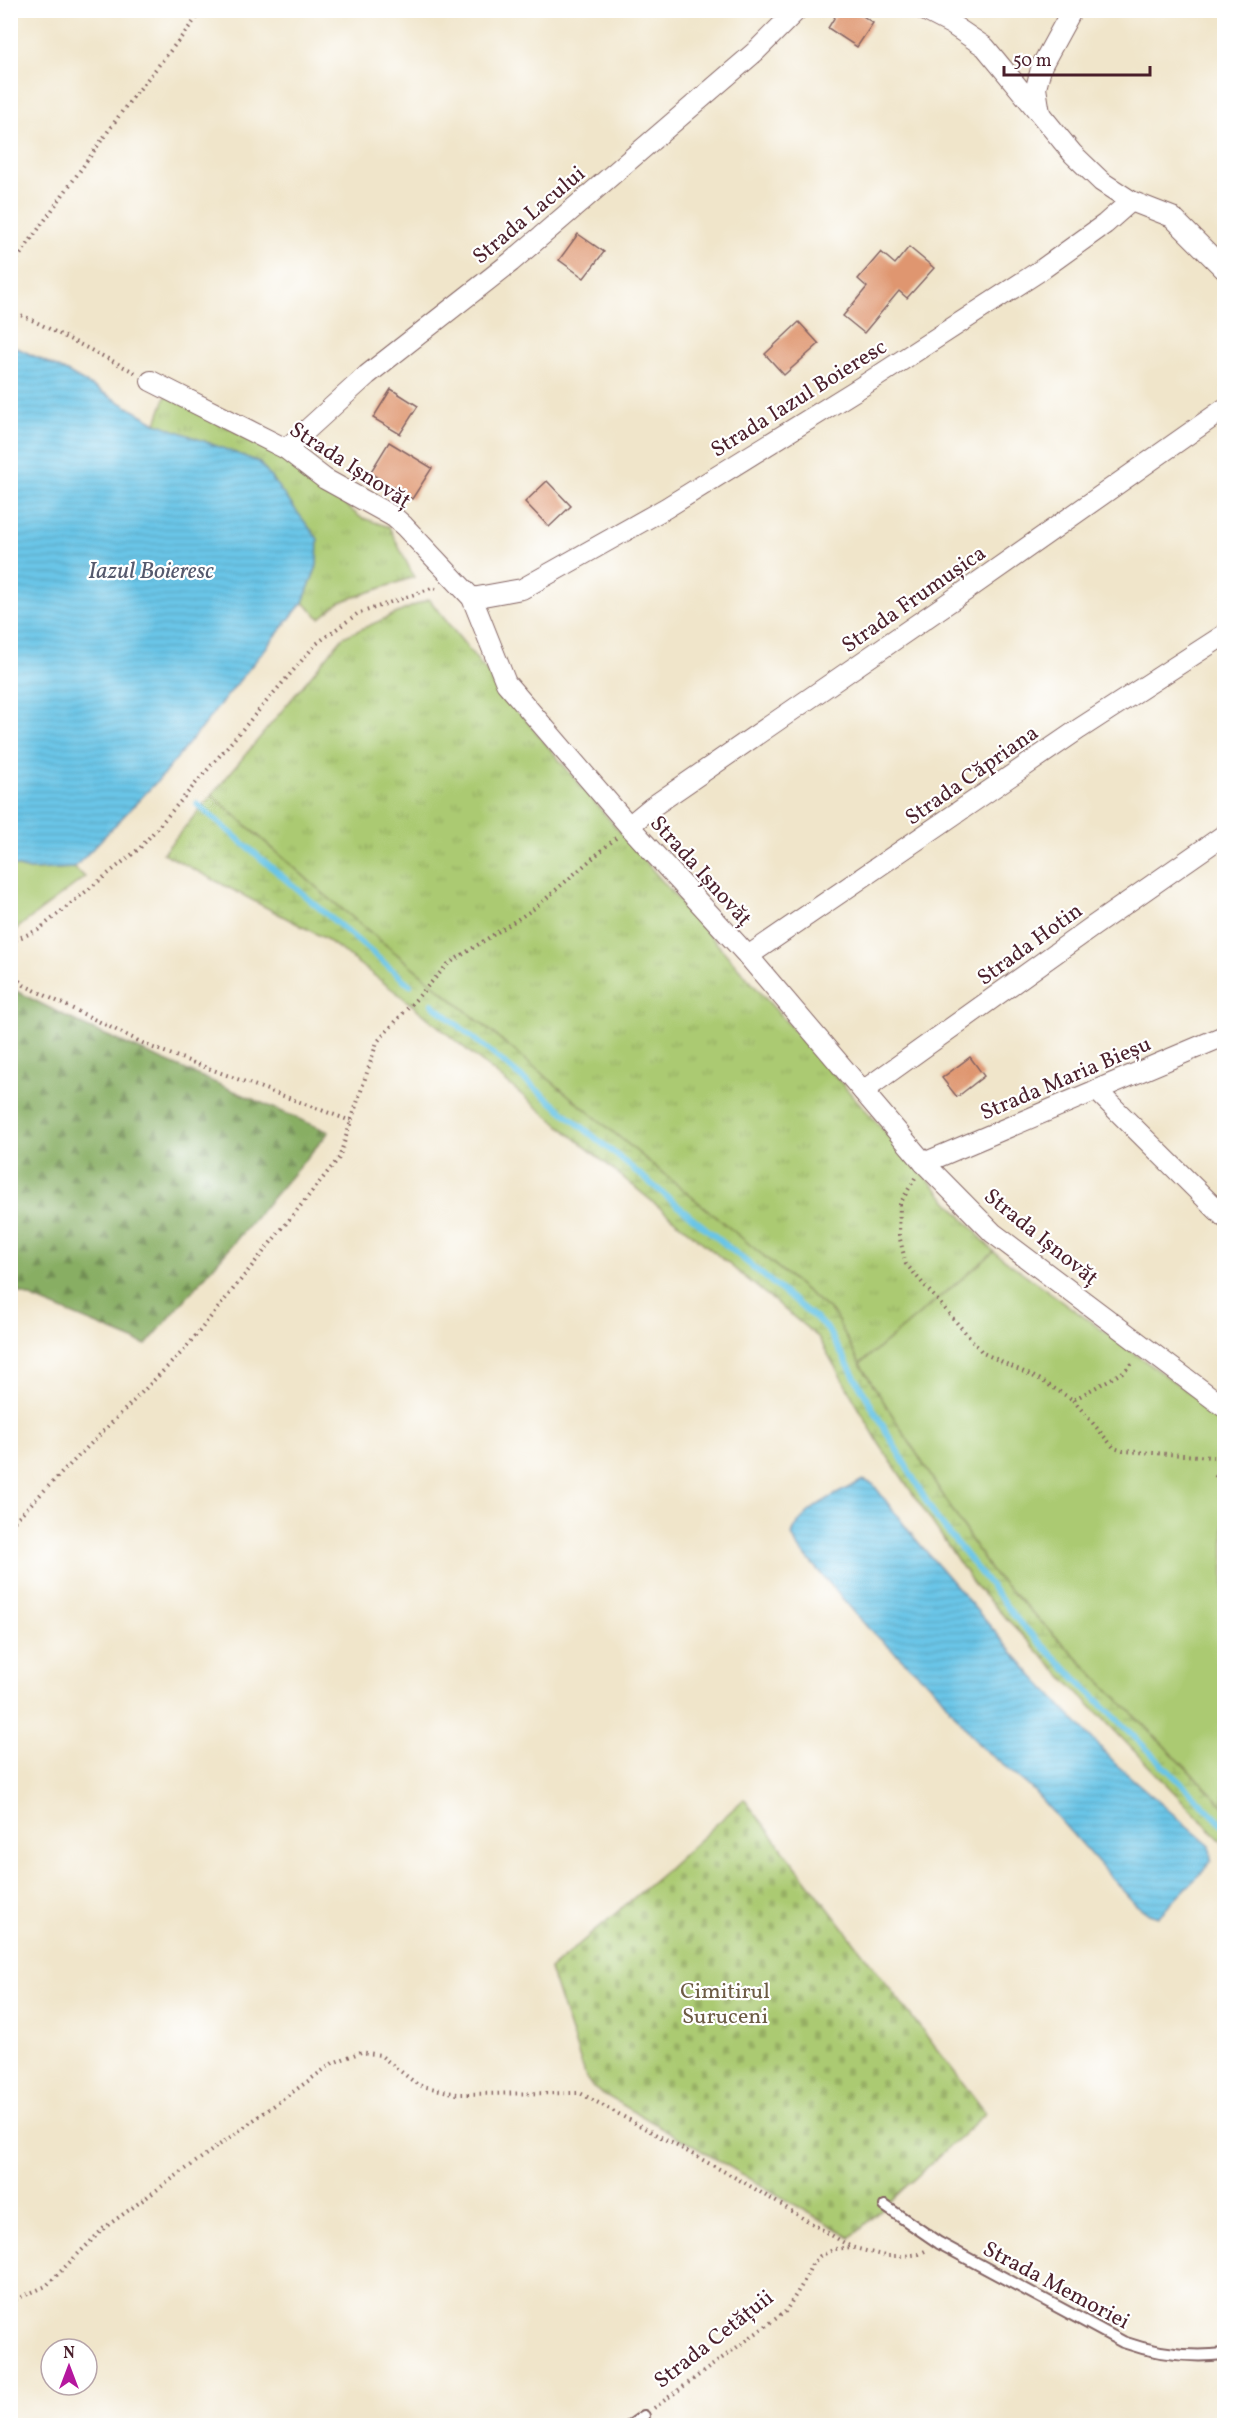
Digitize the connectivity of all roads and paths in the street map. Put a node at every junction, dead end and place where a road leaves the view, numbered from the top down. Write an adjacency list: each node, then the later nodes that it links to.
1 (203, 10): 7 (path)
2 (796, 10): 12 (street, Strada Lacului)
3 (924, 10): 5 (street)
4 (1072, 10): 5 (street)
5 (1040, 115): 6 (street)
6 (1131, 201): 8 (street); 14 (street, Strada Iazul Boieresc)
7 (10, 269)
8 (1224, 269)
9 (10, 311): 10 (path)
10 (151, 381): 12 (street, Strada Ișnovăț)
11 (1224, 409): 16 (street, Strada Frumușica)
12 (286, 449): 14 (street, Strada Ișnovăț)
13 (442, 590): 18 (path)
14 (472, 598): 16 (street, Strada Ișnovăț)
15 (1224, 635): 19 (street, Strada Căpriana)
16 (629, 826): 19 (street, Strada Ișnovăț); 24 (path)
17 (1224, 835): 23 (street, Strada Hotin)
18 (10, 942)
19 (747, 956): 23 (street, Strada Ișnovăț)
20 (10, 973): 24 (path)
21 (1224, 1036): 22 (street, Strada Maria Bieșu)
22 (1096, 1090): 25 (street, Strada Maria Bieșu); 26 (street)
23 (863, 1092): 25 (street, Strada Ișnovăț)
24 (351, 1121): 33 (path)
25 (924, 1163): 27 (street, Strada Ișnovăț); 28 (path)
26 (1224, 1217)
27 (1149, 1351): 28 (path); 29 (street, Strada Ișnovăț)
28 (1073, 1400): 30 (path)
29 (1223, 1403)
30 (1213, 1456)
31 (1215, 1475): 32 (path)
32 (1224, 1483)
33 (10, 1525)
34 (885, 2206): 35 (lane, Strada Memoriei)
35 (939, 2243): 36 (path); 38 (lane, Strada Memoriei)
36 (851, 2247): 37 (path); 39 (path, Strada Cetățuii)
37 (10, 2301)
38 (1224, 2354)
39 (644, 2416): 40 (lane, Strada Cetățuii)
40 (630, 2426)

